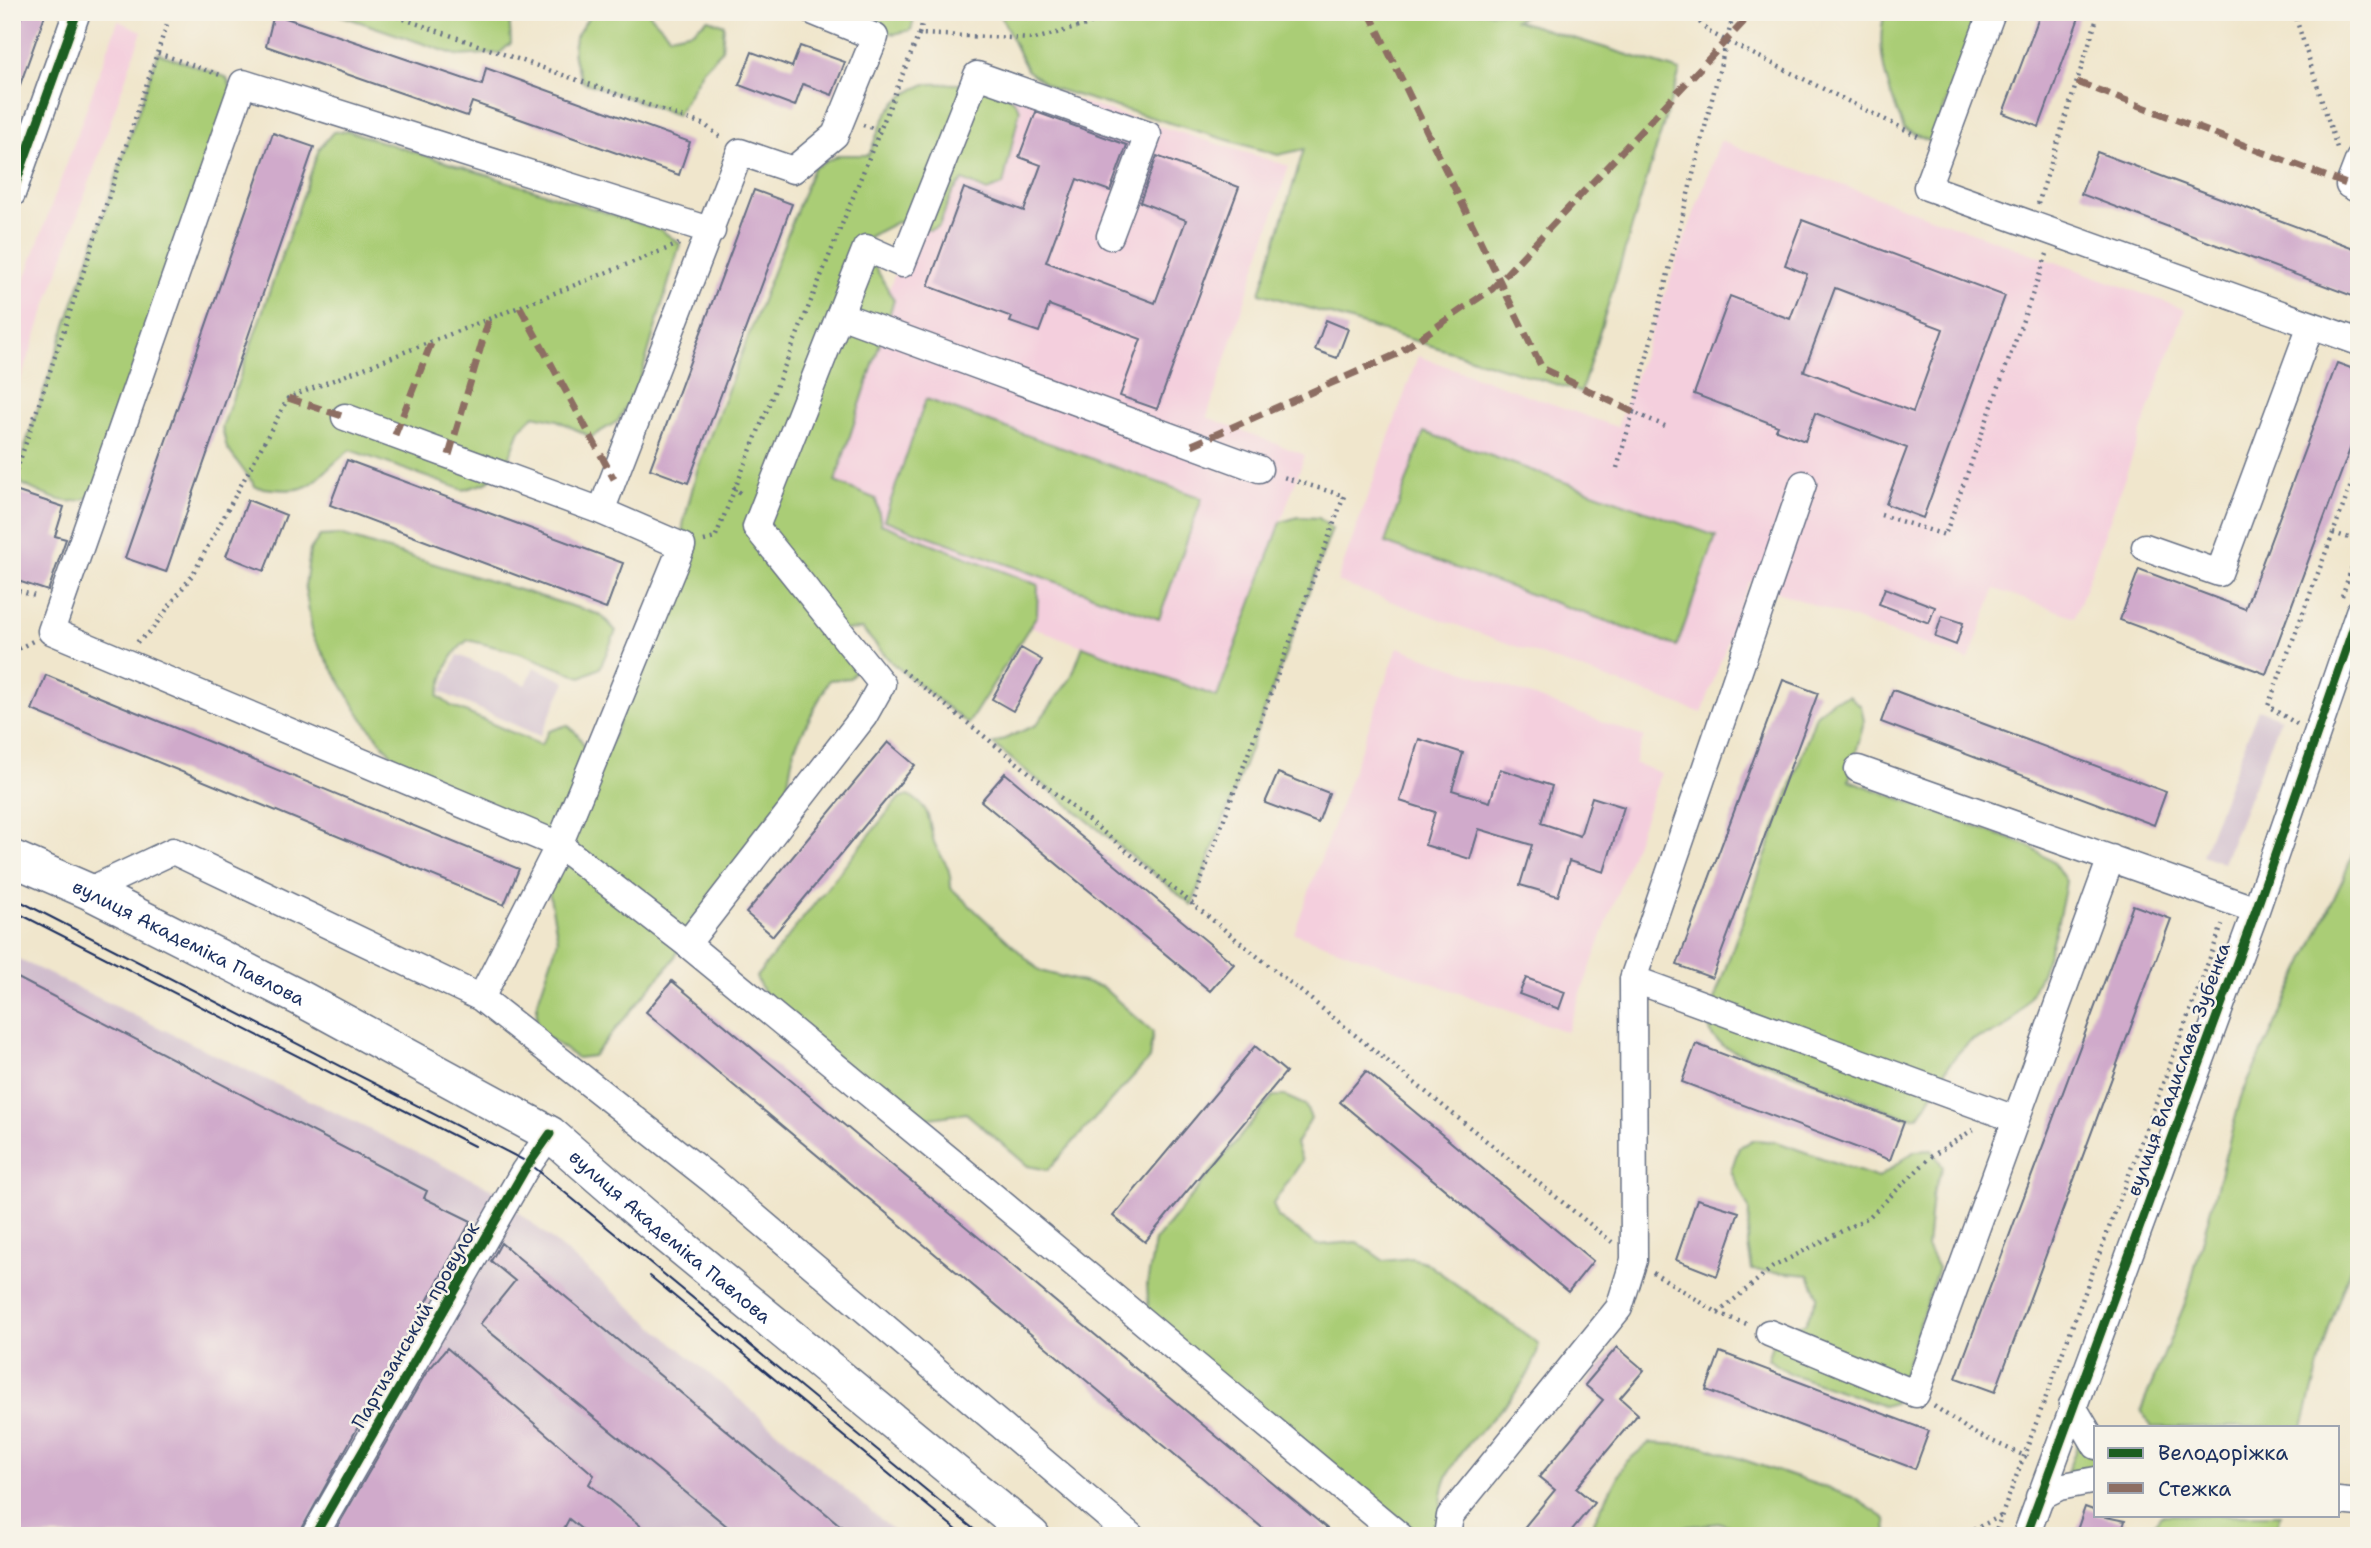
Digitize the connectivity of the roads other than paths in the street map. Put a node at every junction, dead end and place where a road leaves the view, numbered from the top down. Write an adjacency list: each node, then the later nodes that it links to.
1 (77, 12): 6 (street)
2 (814, 12): 7 (street)
3 (1992, 12): 10 (street)
4 (2359, 159): 5 (street)
5 (2354, 188)
6 (12, 194)
7 (712, 231): 15 (street); 19 (street)
8 (1110, 236): 9 (street)
9 (840, 315): 13 (street); 24 (street)
10 (2311, 325): 11 (street); 16 (street)
11 (2359, 342)
12 (345, 417): 15 (street)
13 (1259, 469)
14 (1803, 484): 25 (street)
15 (601, 511): 19 (street)
16 (2146, 547)
17 (2350, 605): 23 (street, вулиця Владислава Зубенка)
18 (1858, 769): 21 (street)
19 (559, 845): 24 (street); 26 (street)
20 (12, 858): 22 (main road, вулиця Академіка Павлова)
21 (2111, 858): 23 (street); 27 (street)
22 (88, 891): 26 (street); 28 (main road, вулиця Академіка Павлова)
23 (2244, 906): 30 (street, вулиця Владислава Зубенка)
24 (687, 944): 39 (street)
25 (1633, 979): 27 (street); 40 (street)
26 (481, 998): 38 (street)
27 (2008, 1116): 29 (street)
28 (550, 1134): 36 (street, Партизанський провулок); 37 (main road, вулиця Академіка Павлова)
29 (1769, 1333)
30 (2072, 1405): 31 (street); 33 (street, вулиця Владислава Зубенка)
31 (2094, 1443)
32 (2094, 1480): 33 (street)
33 (2039, 1497): 41 (street, вулиця Владислава Зубенка)
34 (2340, 1501): 35 (street)
35 (2359, 1503)
36 (314, 1536)
37 (1032, 1536)
38 (1131, 1536)
39 (1400, 1536)
40 (1447, 1536)
41 (2026, 1536)

